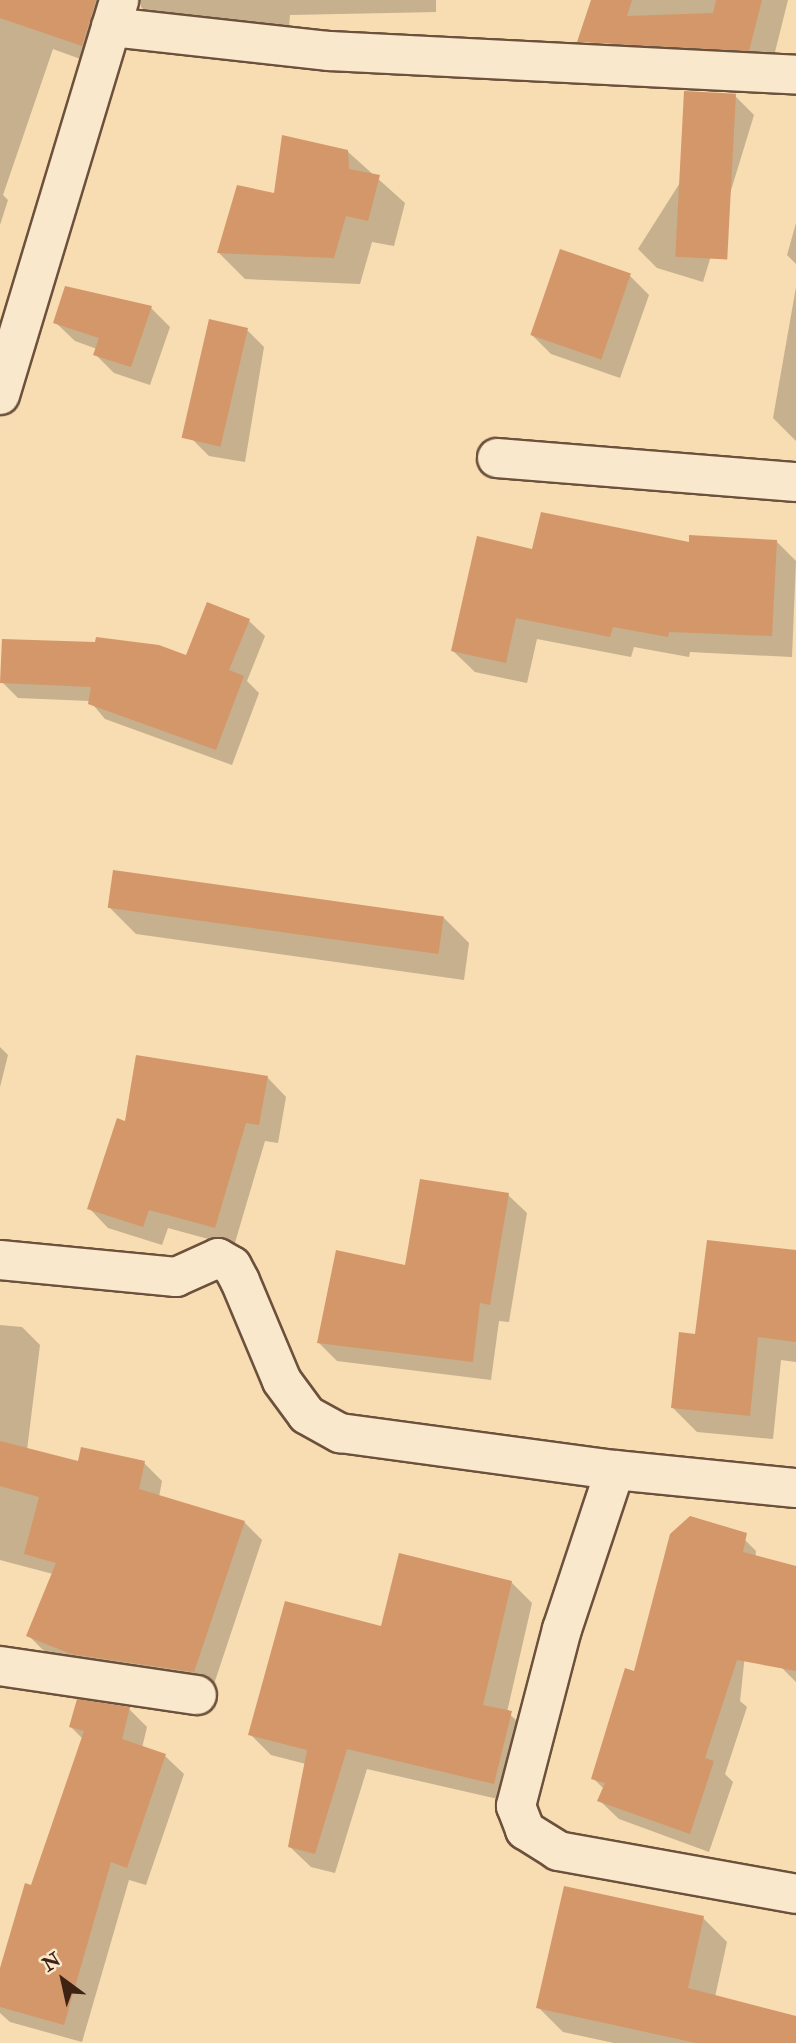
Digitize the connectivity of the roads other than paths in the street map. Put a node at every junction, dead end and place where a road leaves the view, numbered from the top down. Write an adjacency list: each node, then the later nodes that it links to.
1 (115, 13): 2 (street); 3 (street)
2 (796, 75)
3 (0, 395)
4 (498, 458): 5 (street)
5 (796, 482)
6 (0, 1260): 7 (street)
7 (615, 1471): 8 (street); 11 (street)
8 (796, 1488)
9 (0, 1666): 10 (street)
10 (197, 1695)
11 (796, 1894)

